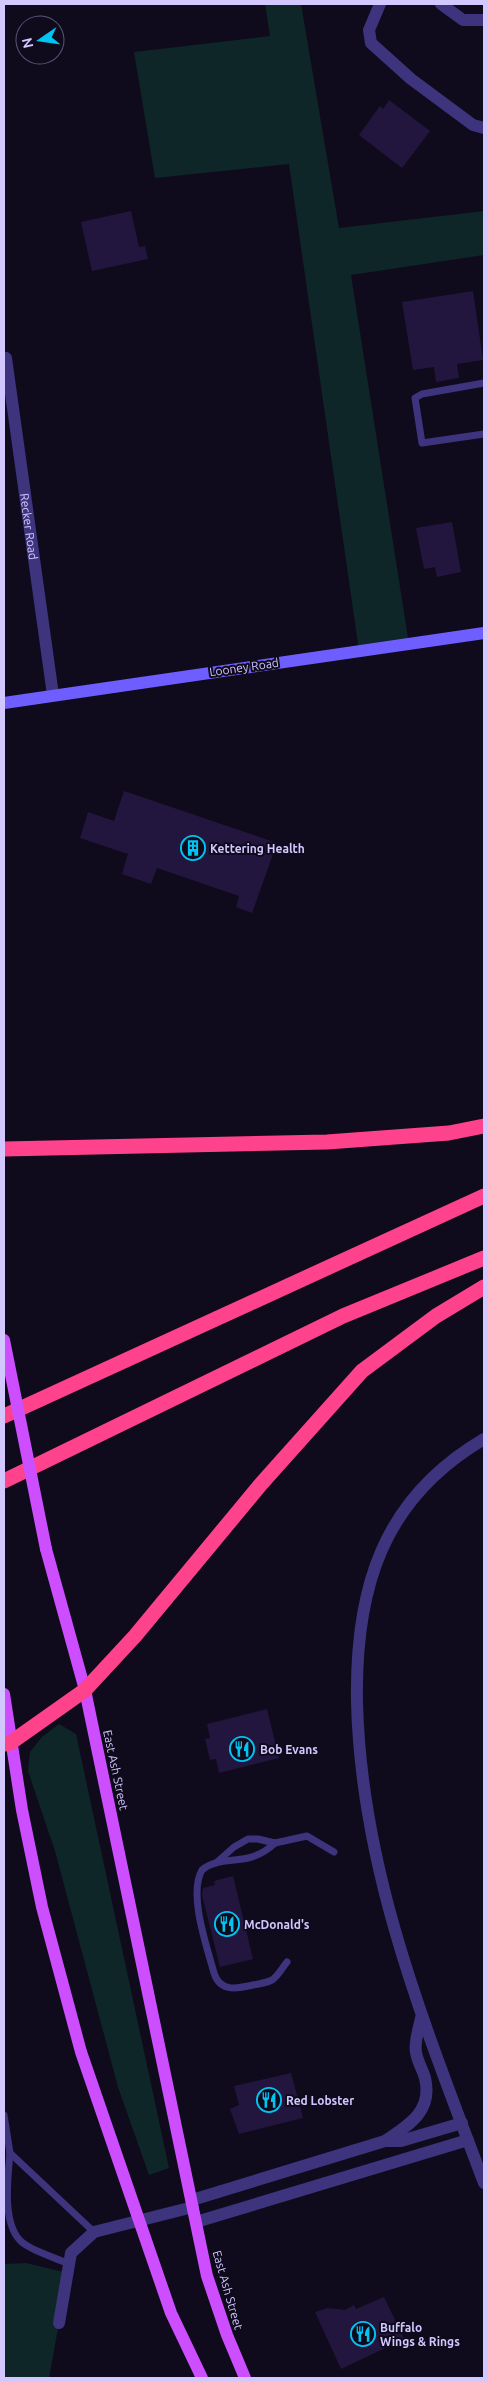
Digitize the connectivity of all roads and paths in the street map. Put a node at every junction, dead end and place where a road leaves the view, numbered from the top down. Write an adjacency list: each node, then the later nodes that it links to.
1 (380, 4): 4 (street)
2 (440, 4): 3 (street)
3 (484, 20)
4 (484, 128)
5 (6, 358): 9 (street, Recker Road)
6 (484, 383): 7 (lane)
7 (484, 434)
8 (484, 633): 9 (street, Looney Road)
9 (53, 695): 10 (street, Looney Road)
10 (4, 703)
11 (484, 1126): 12 (highway)
12 (4, 1149)
13 (484, 1196): 17 (highway)
14 (484, 1258): 19 (highway)
15 (484, 1287): 20 (highway)
16 (4, 1340): 20 (main road, East Ash Street, bridge)
17 (4, 1416)
18 (484, 1439): 27 (street)
19 (4, 1481)
20 (85, 1690): 22 (highway); 35 (main road, East Ash Street)
21 (4, 1694): 22 (main road)
22 (7, 1743): 36 (main road)
23 (275, 1843): 24 (lane); 25 (lane); 25 (lane)
24 (334, 1852)
25 (215, 1863): 26 (lane)
26 (286, 1962)
27 (421, 2015): 29 (street); 32 (street)
28 (4, 2115): 30 (lane)
29 (462, 2123): 31 (street); 32 (street)
30 (6, 2138): 33 (lane)
31 (468, 2140): 34 (street); 37 (street)
32 (385, 2141): 35 (street)
33 (10, 2153): 38 (lane); 39 (lane)
34 (484, 2183)
35 (192, 2203): 36 (street); 37 (main road, East Ash Street)
36 (139, 2219): 38 (street); 41 (main road)
37 (196, 2222): 42 (main road, East Ash Street)
38 (94, 2232): 39 (street)
39 (69, 2264): 40 (street)
40 (59, 2323)
41 (202, 2378)
42 (245, 2378)

